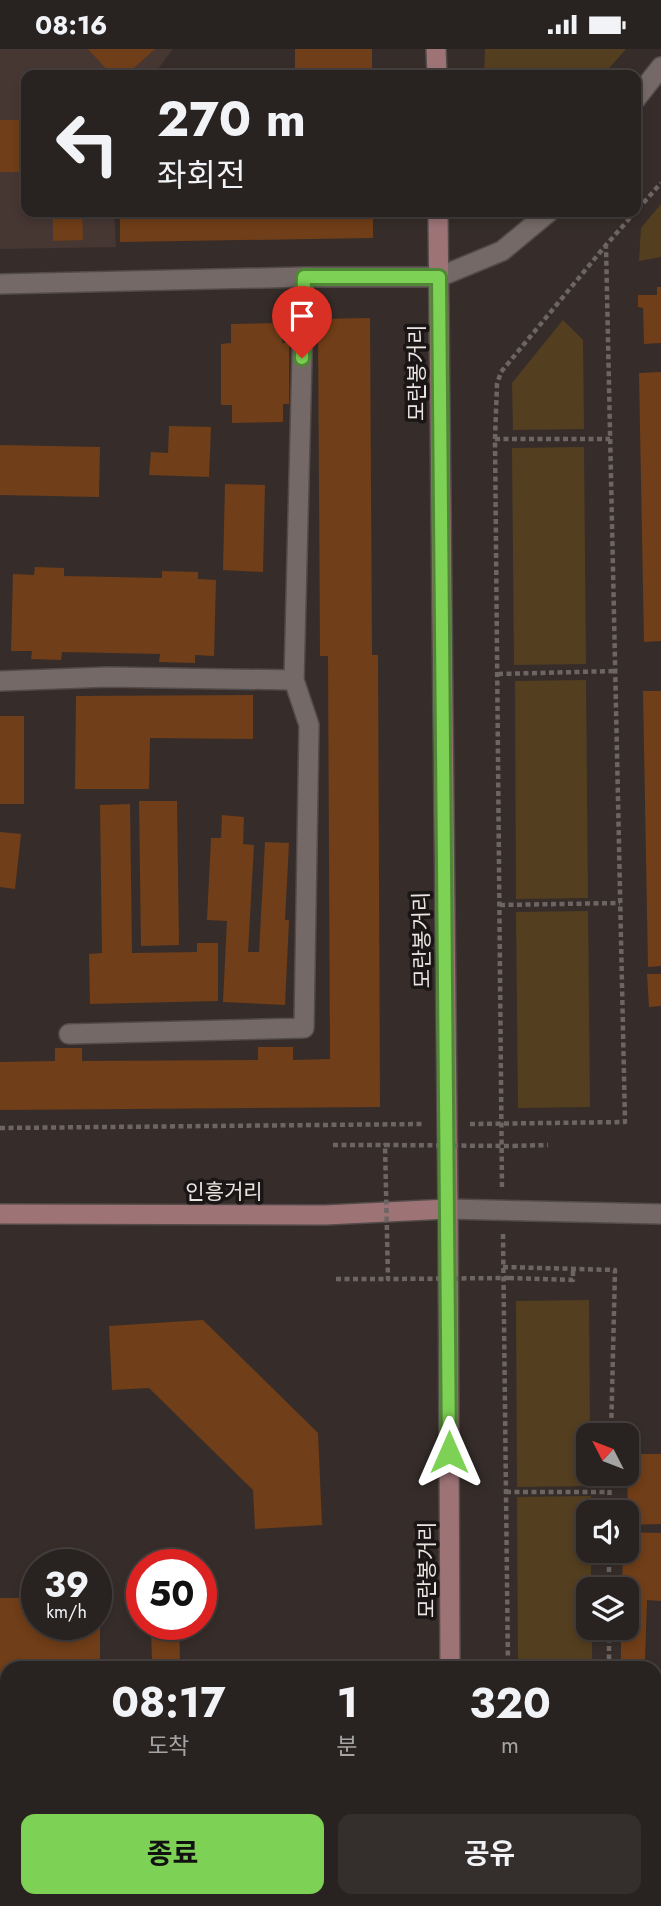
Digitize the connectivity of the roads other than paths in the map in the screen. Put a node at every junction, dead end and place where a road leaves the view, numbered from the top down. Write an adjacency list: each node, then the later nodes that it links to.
1 (436, 49): 3 (main road)
2 (661, 67): 4 (street)
3 (436, 70)
4 (641, 92)
5 (438, 217): 8 (main road, 모란봉거리)
6 (543, 217): 8 (street)
7 (304, 277): 8 (street); 9 (street); 10 (street)
8 (439, 277): 13 (main road, 모란봉거리)
9 (0, 284)
10 (294, 680): 11 (street); 12 (street)
11 (0, 681)
12 (69, 1034)
13 (448, 1209): 14 (main road, 인흥거리); 15 (street); 16 (main road, 모란봉거리)
14 (0, 1214)
15 (661, 1214)
16 (450, 1661)

